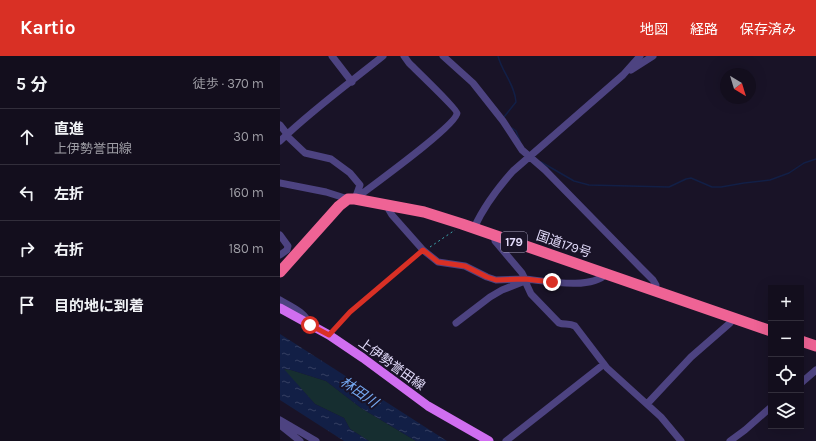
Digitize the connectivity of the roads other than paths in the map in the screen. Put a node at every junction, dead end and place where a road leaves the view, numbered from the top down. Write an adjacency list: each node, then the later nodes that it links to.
1 (332, 56): 8 (street)
2 (382, 56): 8 (street)
3 (404, 56): 14 (street)
4 (443, 56): 12 (street)
5 (640, 56): 7 (street)
6 (653, 56): 7 (street)
7 (622, 75): 12 (street)
8 (352, 82): 10 (street)
9 (280, 126): 10 (street)
10 (286, 134): 11 (street); 14 (street)
11 (280, 141)
12 (530, 155): 16 (street); 23 (street)
13 (280, 183): 14 (street)
14 (352, 199): 15 (highway, 国道179号 / 179); 20 (highway)
15 (389, 205): 16 (highway, 国道179号 / 179); 22 (street)
16 (474, 228): 18 (highway, 国道179号 / 179)
17 (280, 234): 19 (street)
18 (494, 235): 21 (highway, 国道179号 / 179); 22 (street)
19 (280, 255)
20 (280, 272)
21 (606, 274): 22 (street); 23 (highway, 国道179号 / 179)
22 (525, 280): 27 (street); 32 (street)
23 (654, 291): 26 (highway, 国道179号 / 179)
24 (280, 300): 28 (street)
25 (280, 308): 28 (main road, 上伊勢誉田線)
26 (734, 318): 29 (highway, 国道179号 / 179); 35 (street)
27 (456, 323)
28 (310, 325): 41 (main road, 上伊勢誉田線)
29 (768, 330)
30 (804, 342): 31 (highway)
31 (816, 346)
32 (604, 364): 35 (street); 42 (street)
33 (816, 370): 34 (street)
34 (804, 380)
35 (647, 404): 43 (street)
36 (768, 410): 44 (street)
37 (280, 420): 40 (street)
38 (280, 425): 39 (street)
39 (300, 441)
40 (316, 441)
41 (489, 441)
42 (506, 441)
43 (681, 441)
44 (730, 441)

